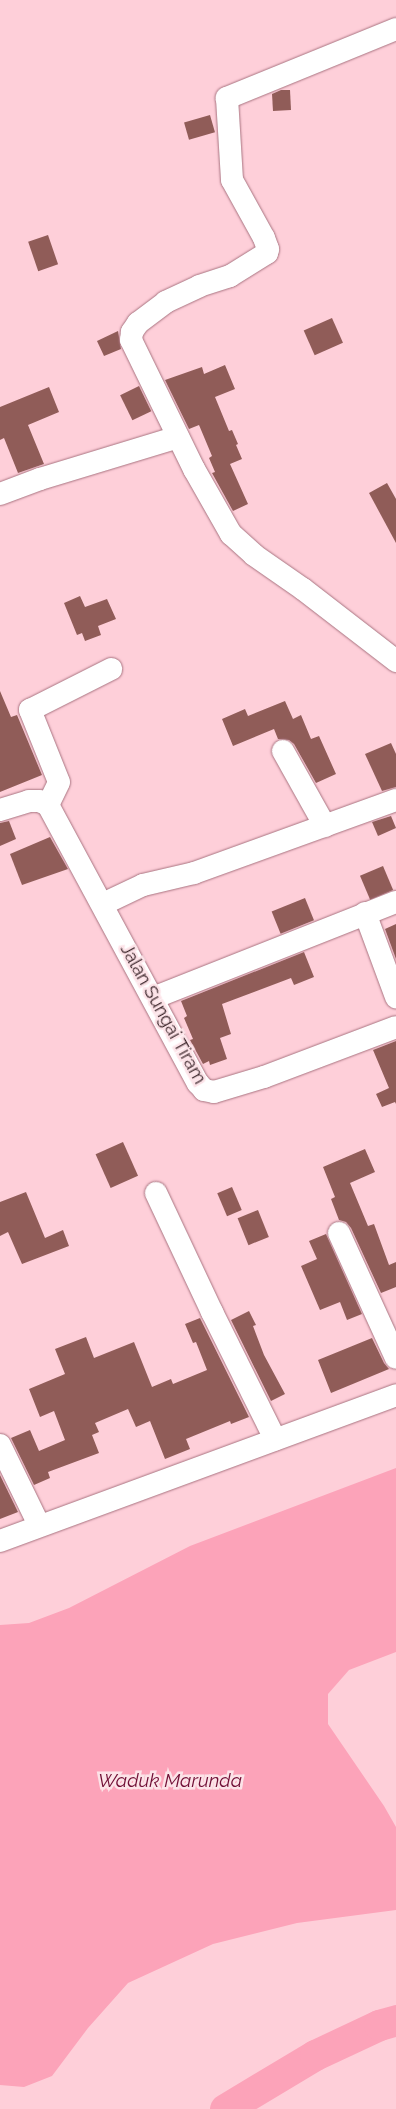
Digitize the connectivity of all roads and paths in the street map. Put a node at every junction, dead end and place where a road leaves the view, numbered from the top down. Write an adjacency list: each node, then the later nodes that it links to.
1 (396, 29): 2 (street)
2 (178, 437): 3 (street); 4 (street)
3 (0, 494)
4 (396, 661)
5 (111, 669): 8 (street)
6 (283, 751): 10 (street)
7 (396, 800): 10 (street)
8 (48, 805): 9 (street); 12 (street, Jalan Sungai Tiram)
9 (0, 810)
10 (325, 826): 12 (street)
11 (396, 902): 13 (street)
12 (103, 904): 15 (street, Jalan Sungai Tiram)
13 (364, 913): 14 (street); 15 (street)
14 (396, 997)
15 (153, 998): 16 (street, Jalan Sungai Tiram)
16 (396, 1027)
17 (156, 1193): 21 (street)
18 (339, 1233): 19 (street)
19 (396, 1358)
20 (396, 1395): 21 (street)
21 (275, 1439): 23 (street)
22 (0, 1445): 23 (street)
23 (39, 1525): 24 (street)
24 (0, 1541)

